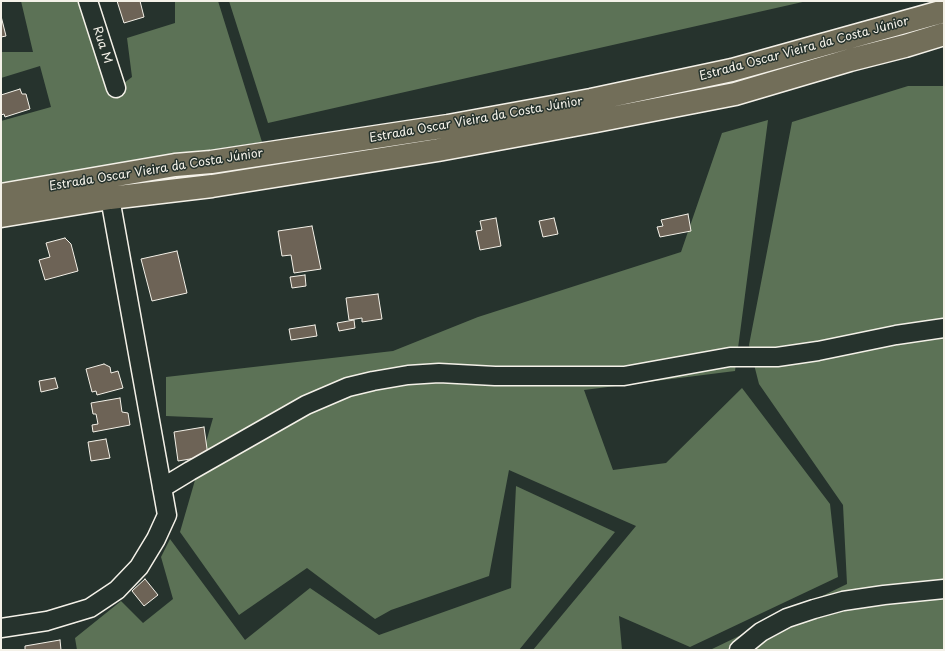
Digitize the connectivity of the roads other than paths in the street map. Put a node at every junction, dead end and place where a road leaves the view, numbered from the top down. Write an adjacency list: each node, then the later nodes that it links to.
1 (88, 1): 6 (street, Rua M)
2 (944, 11): 7 (main road, Estrada Oscar Vieira da Costa Júnior)
3 (944, 34): 5 (main road, Estrada Oscar Vieira da Costa Júnior)
4 (944, 50): 5 (main road)
5 (850, 60): 8 (main road, Estrada Oscar Vieira da Costa Júnior)
6 (116, 88)
7 (1, 195)
8 (110, 198): 9 (main road, Estrada Oscar Vieira da Costa Júnior); 11 (street)
9 (1, 216)
10 (944, 328): 11 (street)
11 (162, 488): 13 (street)
12 (944, 589): 14 (street)
13 (1, 628)
14 (739, 650)

